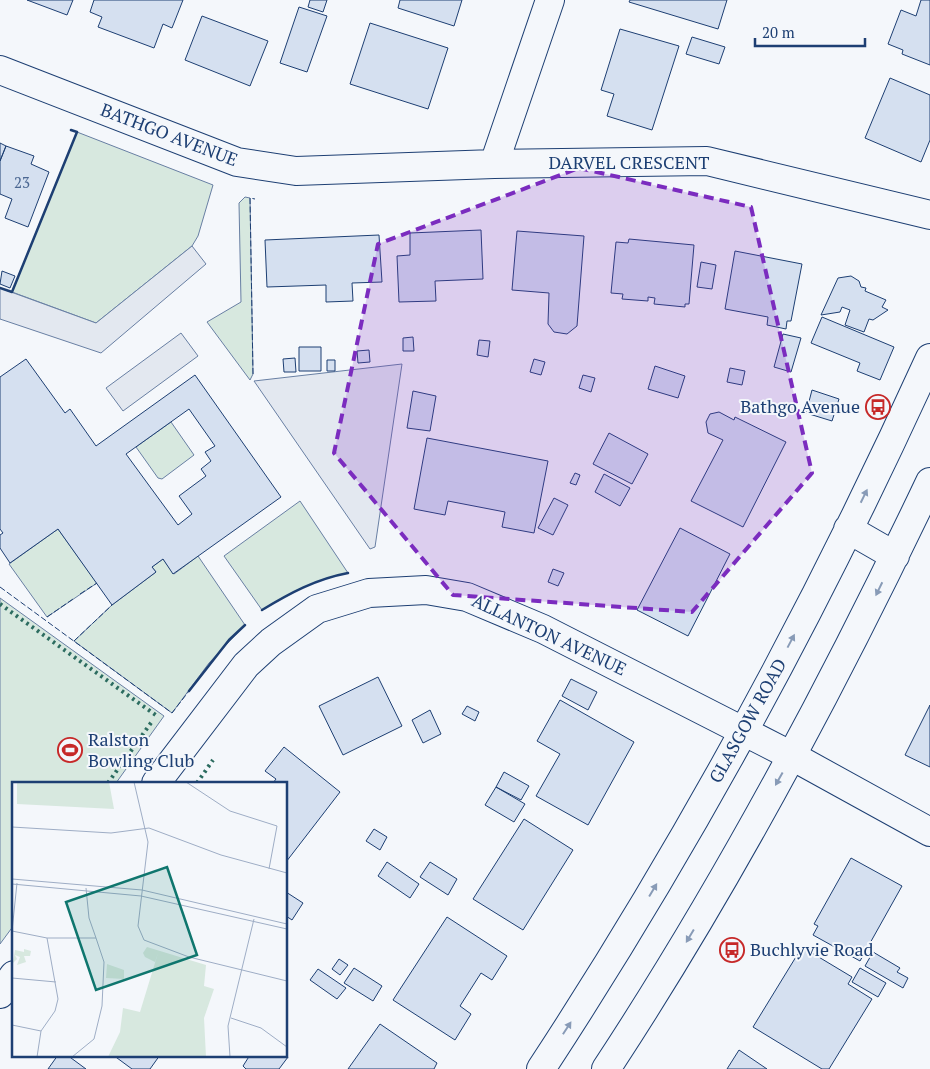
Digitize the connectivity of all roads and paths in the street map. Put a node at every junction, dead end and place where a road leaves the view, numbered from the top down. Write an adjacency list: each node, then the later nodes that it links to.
1 (550, 0): 3 (street)
2 (0, 70): 3 (street, BATHGO AVENUE)
3 (494, 164): 4 (street, DARVEL CRESCENT)
4 (930, 216)
5 (930, 358): 7 (street, GLASGOW ROAD, one-way to 5)
6 (930, 482): 8 (street)
7 (848, 529): 8 (street); 9 (street, GLASGOW ROAD, one-way to 7)
8 (895, 556): 10 (street, one-way to 10)
9 (744, 732): 10 (street, ALLANTON AVENUE); 11 (street, ALLANTON AVENUE); 15 (street, GLASGOW ROAD, one-way to 9)
10 (792, 756): 12 (street); 16 (street, one-way to 16)
11 (157, 782)
12 (930, 832)
13 (12, 978): 14 (street)
14 (0, 994)
15 (540, 1069)
16 (606, 1069)

